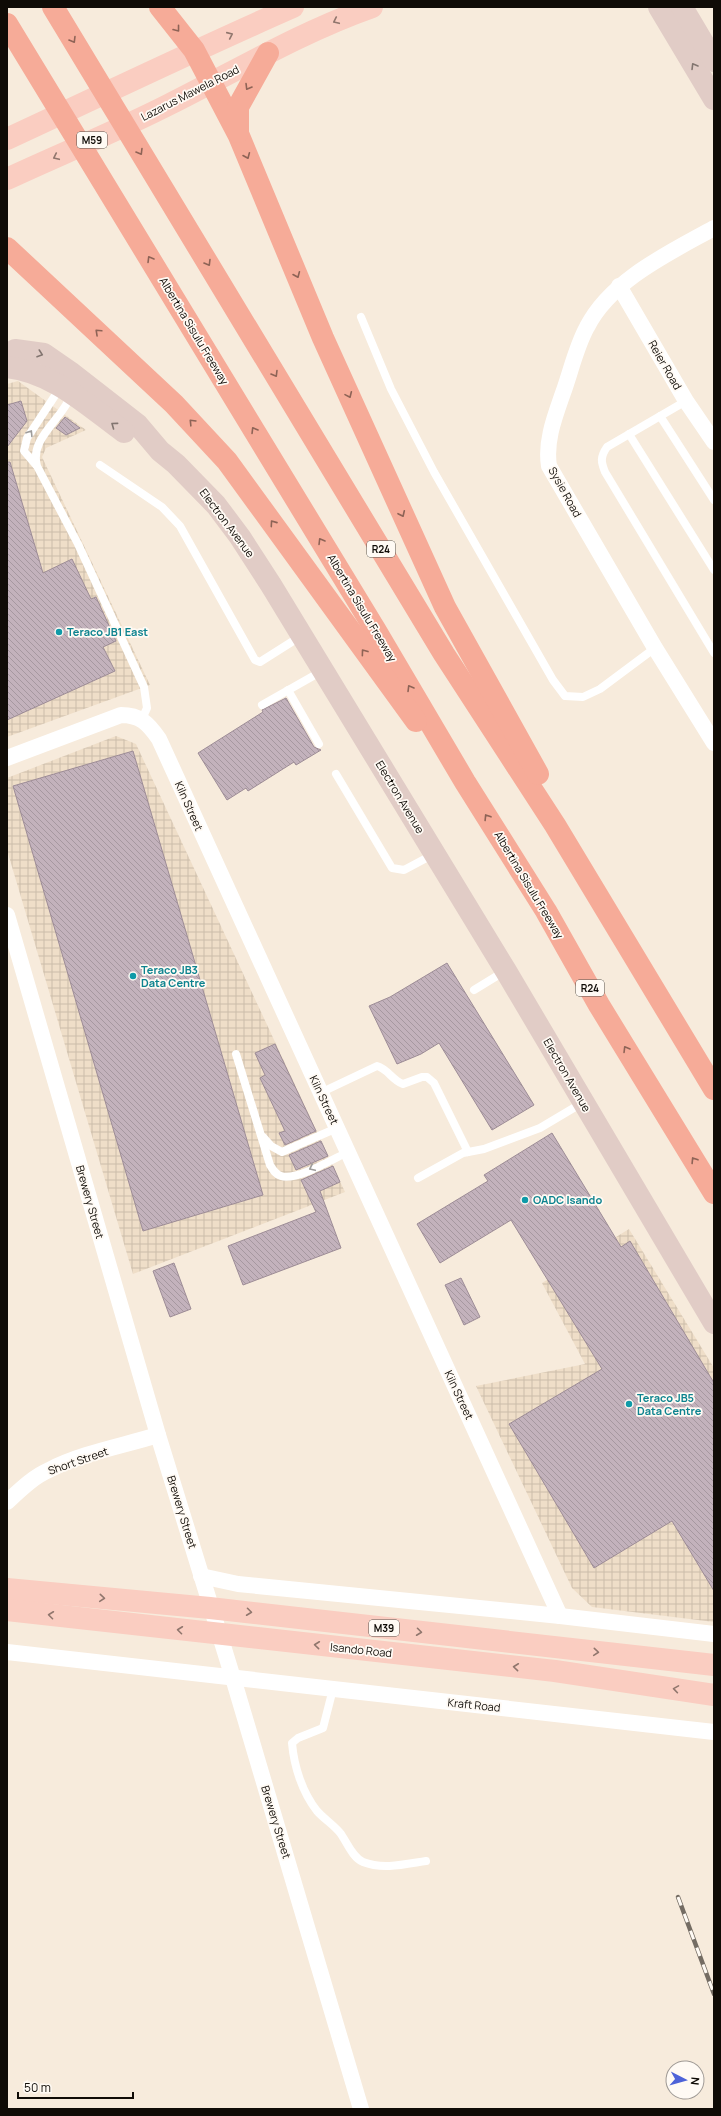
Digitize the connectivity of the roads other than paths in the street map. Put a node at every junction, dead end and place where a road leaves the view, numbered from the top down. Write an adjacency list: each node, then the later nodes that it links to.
1 (53, 7): 43 (highway, R24, one-way to 43)
2 (160, 7): 8 (highway, one-way to 8)
3 (293, 7): 8 (main road, one-way to 3)
4 (372, 7): 9 (main road, Lazarus Mawela Road / M59, one-way to 9)
5 (659, 7): 12 (main road, one-way to 5)
6 (682, 7): 10 (main road)
7 (7, 24): 42 (highway, Albertina Sisulu Freeway / R24, one-way to 7)
8 (194, 50): 11 (highway); 14 (main road)
9 (268, 53): 11 (main road, Lazarus Mawela Road / M59); 13 (highway, one-way to 13)
10 (714, 61)
11 (212, 83): 13 (highway); 15 (main road, Lazarus Mawela Road / M59, one-way to 15)
12 (714, 99)
13 (239, 136): 43 (highway, one-way to 43)
14 (7, 139)
15 (12, 177)
16 (714, 228): 18 (street, Sysie Road)
17 (7, 248): 42 (highway, one-way to 17)
18 (619, 286): 23 (street, Reier Road); 32 (street, Sysie Road)
19 (361, 317): 32 (lane)
20 (7, 355): 22 (main road, Electron Avenue, one-way to 22)
21 (7, 367): 22 (main road)
22 (67, 384): 28 (lane); 28 (lane, one-way to 22); 31 (main road, Electron Avenue)
23 (686, 401): 24 (lane); 26 (street, Reier Road)
24 (660, 416): 25 (lane); 29 (lane)
25 (629, 434): 30 (lane); 33 (lane)
26 (714, 442)
27 (100, 465): 31 (lane)
28 (37, 466): 37 (lane)
29 (714, 500)
30 (714, 570)
31 (302, 636): 34 (main road, Electron Avenue)
32 (655, 648): 38 (street, Sysie Road)
33 (714, 653)
34 (323, 670): 35 (lane); 44 (main road, Electron Avenue)
35 (288, 690): 36 (lane); 39 (lane)
36 (262, 705)
37 (142, 719): 40 (street); 50 (street, Kiln Street)
38 (714, 743)
39 (319, 744)
40 (7, 758)
41 (336, 774): 44 (lane)
42 (465, 782): 57 (highway, Albertina Sisulu Freeway / R24, one-way to 42)
43 (555, 825): 49 (highway, R24)
44 (434, 853): 46 (main road, Electron Avenue)
45 (7, 914): 59 (street, Brewery Street)
46 (506, 971): 47 (lane); 51 (main road, Electron Avenue)
47 (474, 990)
48 (236, 1054): 53 (lane)
49 (714, 1088)
50 (320, 1093): 52 (street, Kiln Street); 55 (lane)
51 (582, 1102): 55 (lane); 58 (main road, Electron Avenue)
52 (337, 1128): 53 (lane); 54 (street, Kiln Street)
53 (260, 1133): 54 (lane, one-way to 53)
54 (348, 1152): 65 (street, Kiln Street)
55 (468, 1152): 56 (lane)
56 (418, 1178)
57 (714, 1193)
58 (714, 1323)
59 (158, 1435): 60 (street, Short Street); 61 (street, Brewery Street)
60 (7, 1502)
61 (201, 1576): 63 (street, Brewery Street); 65 (street)
62 (7, 1589): 63 (main road, M39, one-way to 63)
63 (210, 1608): 66 (street, Brewery Street); 69 (main road, M39, one-way to 69)
64 (7, 1610): 66 (main road, Isando Road / M39, one-way to 64)
65 (560, 1616): 67 (street)
66 (218, 1634): 70 (street, Brewery Street); 72 (main road, Isando Road / M39, one-way to 66)
67 (714, 1634)
68 (7, 1652): 70 (street)
69 (714, 1665)
70 (233, 1678): 71 (street, Kraft Road); 75 (street, Brewery Street)
71 (333, 1689): 73 (street, Kraft Road); 74 (lane)
72 (714, 1695)
73 (714, 1732)
74 (426, 1861)
75 (361, 2109)

